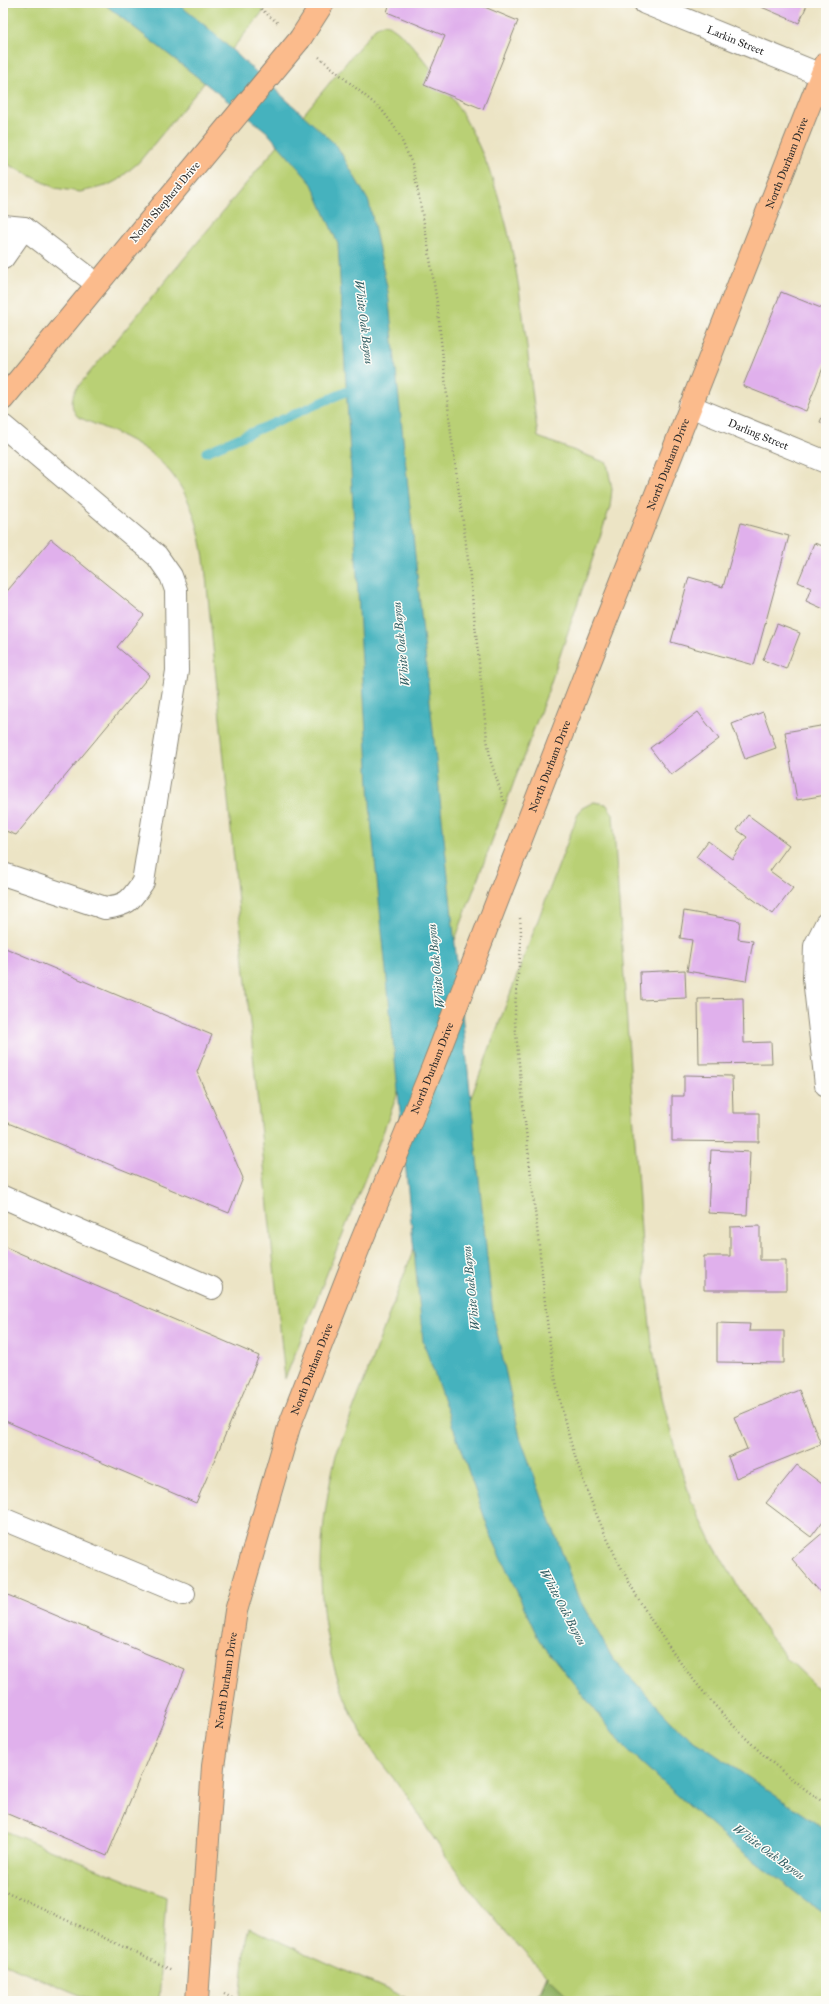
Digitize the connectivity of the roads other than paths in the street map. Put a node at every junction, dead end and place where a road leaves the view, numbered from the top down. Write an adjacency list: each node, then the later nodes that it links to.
1 (323, 3): 6 (main road, North Shepherd Drive, bridge)
2 (645, 3): 3 (street, Larkin Street)
3 (824, 72): 8 (main road, North Durham Drive)
4 (13, 227): 5 (street); 6 (street)
5 (3, 258)
6 (97, 284): 7 (main road, North Shepherd Drive)
7 (6, 388)
8 (690, 406): 10 (street, Darling Street); 18 (main road, North Durham Drive, bridge)
9 (3, 426): 11 (street)
10 (826, 462)
11 (3, 874)
12 (826, 924): 13 (street)
13 (826, 1085)
14 (3, 1197): 15 (street)
15 (212, 1288)
16 (3, 1519): 17 (street)
17 (184, 1594)
18 (197, 2001)

